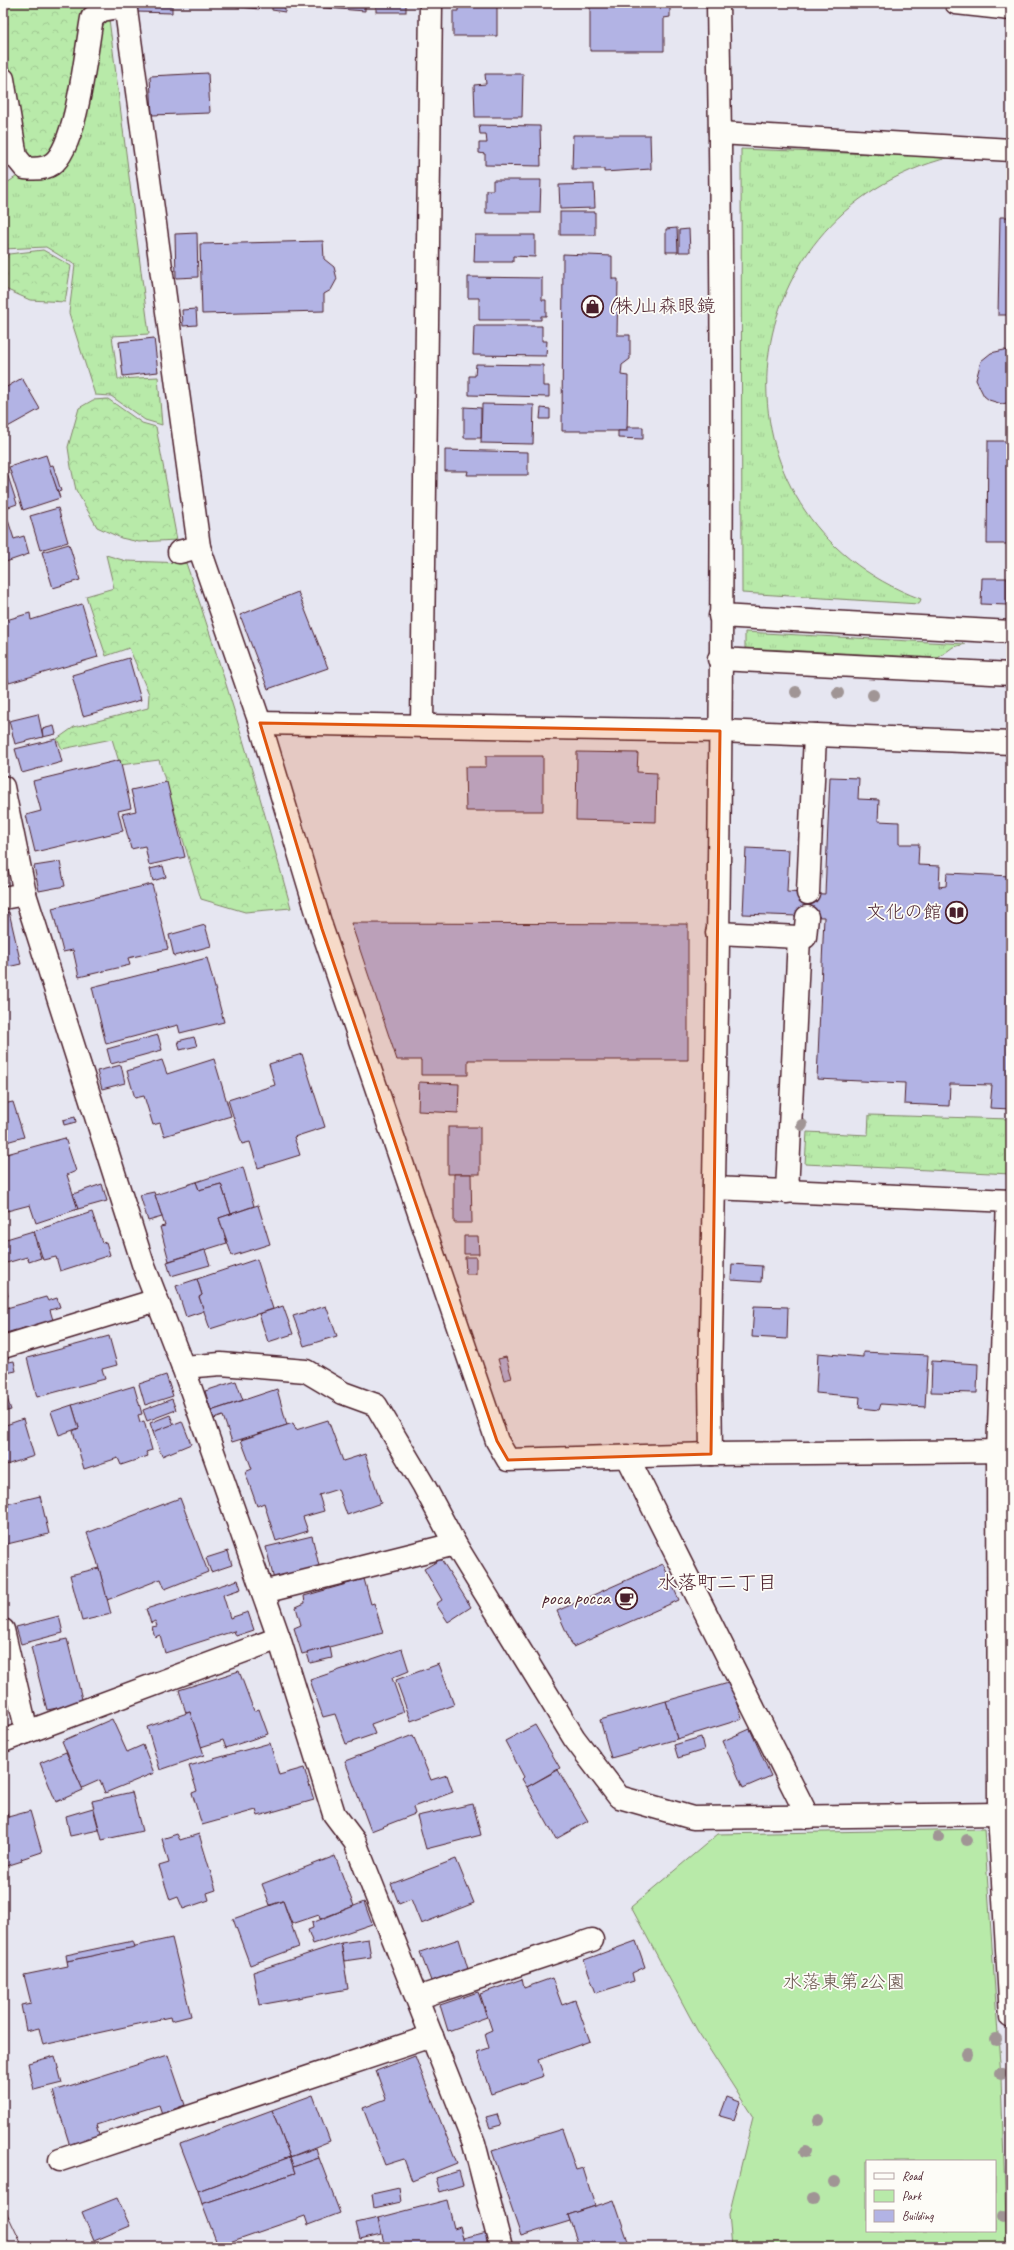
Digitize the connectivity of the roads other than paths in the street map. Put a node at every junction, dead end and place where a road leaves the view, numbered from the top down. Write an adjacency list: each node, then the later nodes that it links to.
1 (431, 3): 14 (street)
2 (718, 3): 7 (street)
3 (956, 3): 5 (street)
4 (125, 4): 6 (street); 13 (street)
5 (1011, 9)
6 (3, 79)
7 (720, 133): 8 (street); 9 (street)
8 (1011, 150)
9 (720, 616): 10 (street); 11 (street)
10 (1011, 632)
11 (719, 659): 12 (street); 15 (street)
12 (1011, 674)
13 (260, 723): 14 (street); 33 (street)
14 (422, 725): 15 (street)
15 (720, 731): 16 (street); 23 (street)
16 (815, 735): 17 (street); 19 (street)
17 (1011, 743)
18 (3, 787): 20 (street)
19 (808, 893)
20 (25, 894): 21 (street); 28 (street)
21 (3, 898)
22 (807, 917): 24 (street)
23 (717, 933): 24 (street); 25 (street)
24 (799, 937): 26 (street)
25 (714, 1188): 26 (street); 32 (street)
26 (787, 1192): 27 (street)
27 (1010, 1201): 31 (street)
28 (157, 1300): 29 (street); 30 (street)
29 (3, 1347)
30 (183, 1367): 34 (street); 35 (street)
31 (1004, 1452): 32 (street); 40 (street)
32 (711, 1454): 33 (street)
33 (627, 1456): 41 (street)
34 (455, 1544): 35 (street); 41 (street)
35 (263, 1592): 37 (street)
36 (3, 1630): 38 (street)
37 (279, 1638): 38 (street); 43 (street)
38 (27, 1732): 39 (street)
39 (3, 1741)
40 (999, 1814): 41 (street); 44 (street)
41 (808, 1817)
42 (592, 1940): 43 (street)
43 (417, 1998): 45 (street)
44 (1011, 2017)
45 (432, 2036): 46 (street); 47 (street)
46 (60, 2160)
47 (501, 2247)

